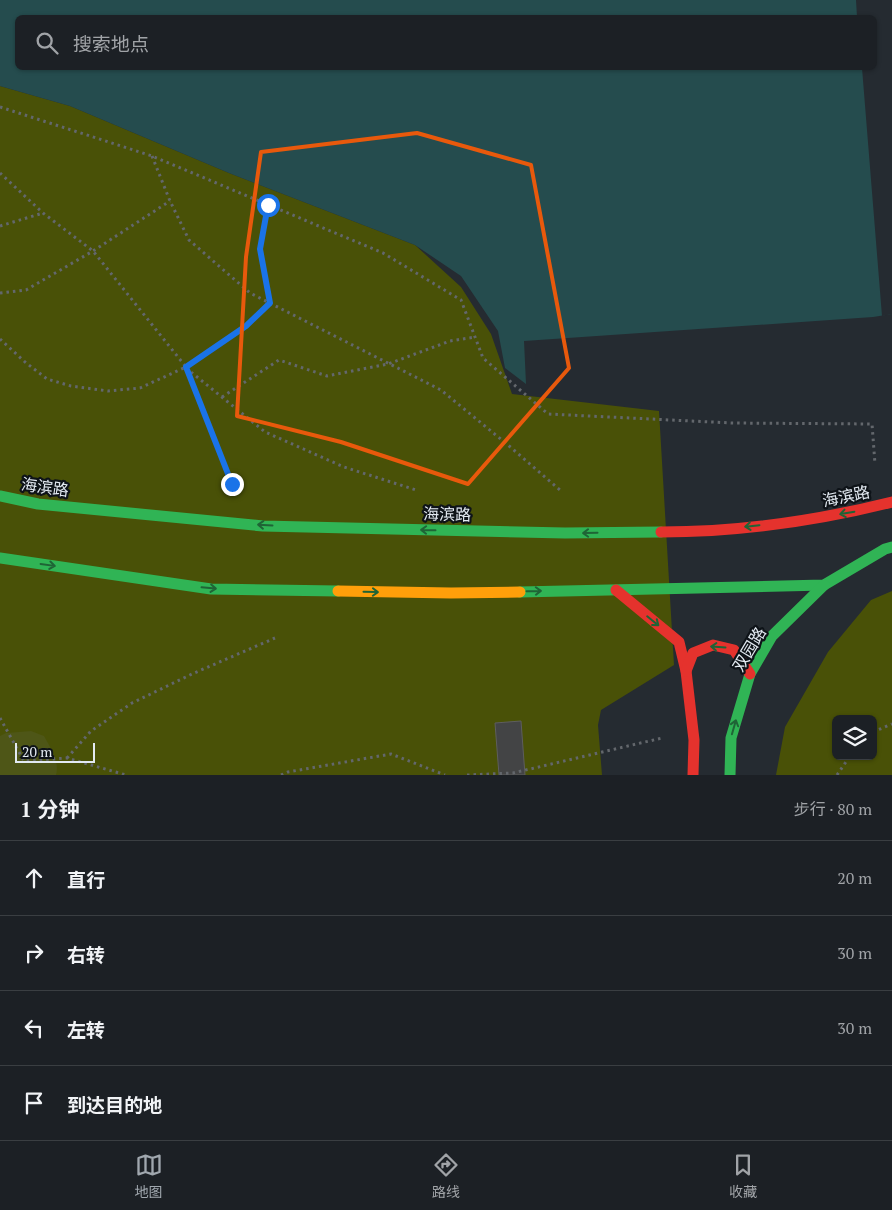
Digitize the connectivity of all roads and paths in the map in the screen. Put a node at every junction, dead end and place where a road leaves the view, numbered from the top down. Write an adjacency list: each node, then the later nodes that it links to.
1 (0, 107): 2 (path)
2 (152, 156): 4 (path); 5 (path)
3 (0, 173): 6 (path)
4 (170, 201): 8 (path); 10 (path)
5 (268, 205): 10 (path); 11 (path)
6 (43, 213): 7 (path); 8 (path)
7 (0, 226)
8 (93, 252): 9 (path); 14 (path)
9 (0, 293)
10 (270, 303): 13 (path); 14 (path)
11 (475, 337): 13 (path); 16 (path)
12 (0, 339): 14 (path)
13 (388, 364): 15 (path); 19 (path)
14 (186, 367): 15 (path); 17 (path)
15 (222, 397): 18 (path)
16 (875, 464)
17 (232, 484)
18 (416, 490)
19 (560, 490)
20 (0, 496): 21 (main road, 海滨路, one-way to 20)
21 (892, 502)
22 (892, 547): 24 (main road)
23 (0, 558): 25 (main road, one-way to 25)
24 (824, 586): 25 (main road); 28 (main road, 双园路)
25 (616, 590): 27 (main road, one-way to 27)
26 (275, 638): 33 (path)
27 (686, 671): 28 (main road, one-way to 27); 39 (main road)
28 (750, 674): 40 (main road, 双园路, one-way to 28)
29 (0, 718): 33 (path)
30 (892, 724): 31 (path)
31 (877, 730)
32 (662, 738): 38 (path)
33 (67, 758): 35 (path)
34 (847, 760): 41 (path)
35 (126, 775)
36 (281, 775): 37 (path)
37 (445, 775)
38 (467, 775)
39 (693, 775)
40 (730, 775)
41 (837, 775)

